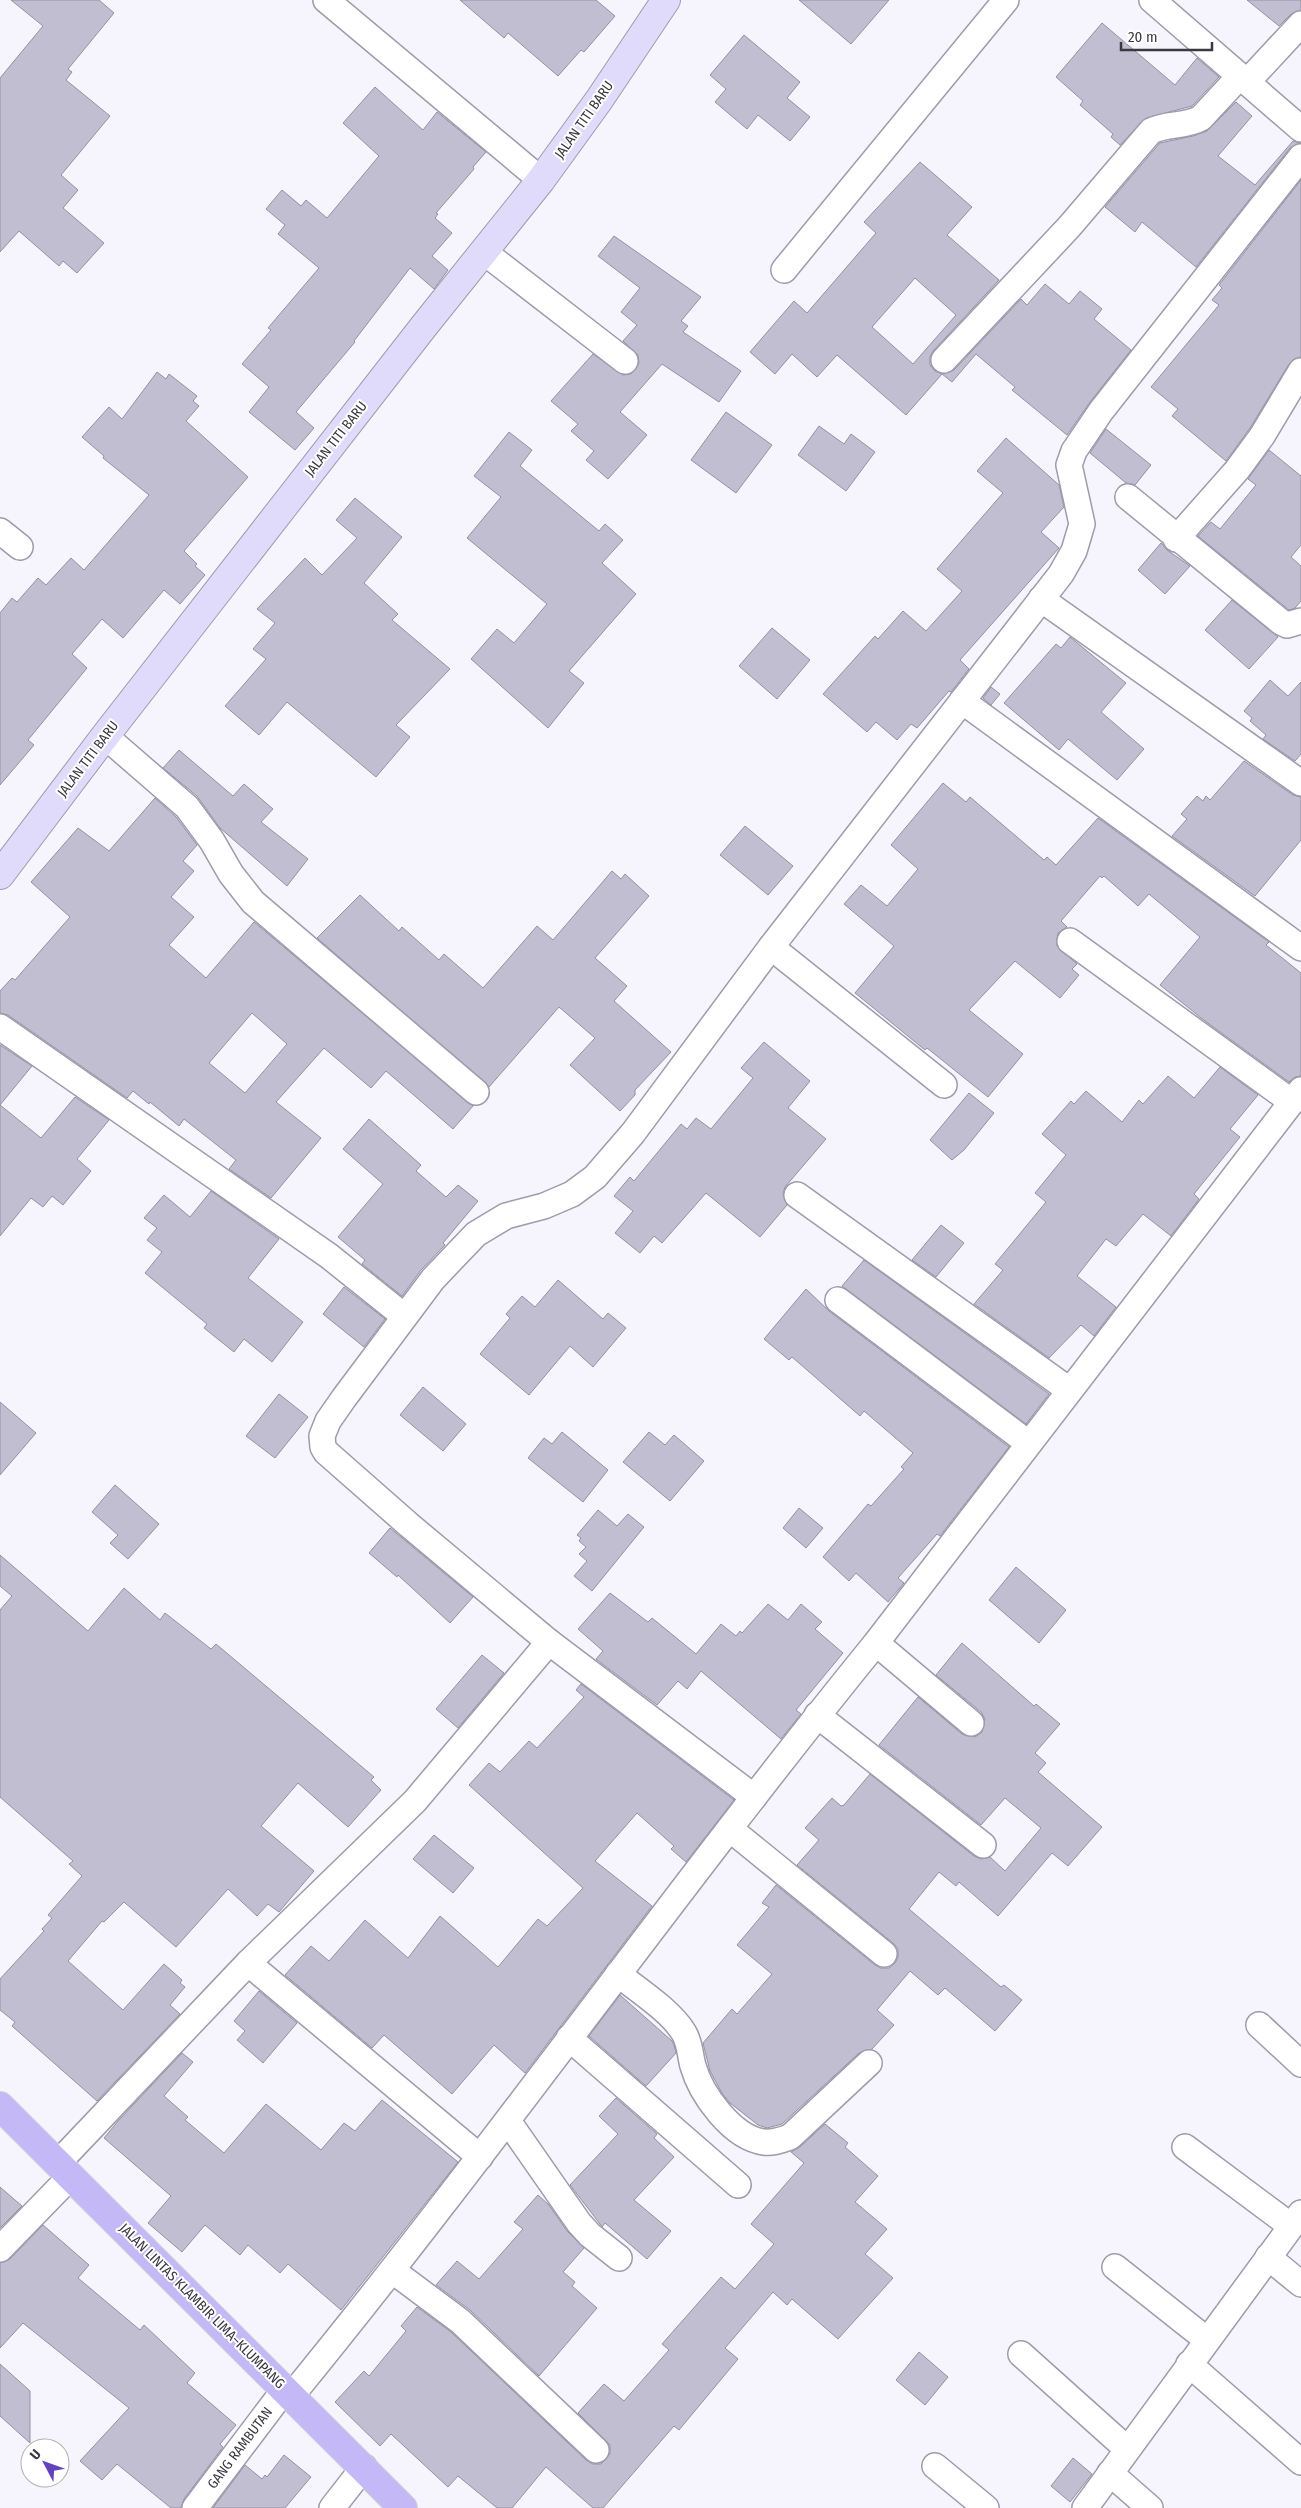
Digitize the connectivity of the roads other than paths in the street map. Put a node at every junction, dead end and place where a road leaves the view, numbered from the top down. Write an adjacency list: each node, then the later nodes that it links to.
1 (326, 0): 9 (street)
2 (1006, 0): 11 (street)
3 (1152, 0): 6 (street)
4 (662, 1): 9 (street, JALAN TITI BARU)
5 (1301, 24): 6 (street)
6 (1244, 79): 7 (street); 12 (street)
7 (1301, 129)
8 (1301, 158): 19 (street)
9 (541, 180): 10 (street, JALAN TITI BARU)
10 (484, 252): 13 (street); 22 (street, JALAN TITI BARU)
11 (784, 270)
12 (944, 360)
13 (625, 361)
14 (1301, 371): 17 (street)
15 (1128, 498): 17 (street)
16 (0, 531): 18 (street)
17 (1176, 539): 20 (street)
18 (20, 546)
19 (1041, 599): 21 (street); 23 (street)
20 (1301, 621)
21 (962, 701): 26 (street); 27 (street)
22 (105, 736): 24 (street, JALAN TITI BARU); 30 (street)
23 (1301, 783)
24 (0, 875)
25 (1070, 942): 31 (street)
26 (771, 947): 29 (street); 34 (street)
27 (1301, 948)
28 (0, 1027): 34 (street)
29 (944, 1085)
30 (476, 1092)
31 (1296, 1096): 35 (street, GANG RAMBUTAN)
32 (797, 1195): 35 (street)
33 (838, 1300): 36 (street)
34 (404, 1316): 37 (street)
35 (1069, 1390): 36 (street, GANG RAMBUTAN)
36 (1028, 1443): 38 (street, GANG RAMBUTAN)
37 (549, 1642): 41 (street); 45 (street)
38 (876, 1643): 39 (street, GANG RAMBUTAN); 40 (street)
39 (818, 1715): 41 (street, GANG RAMBUTAN); 43 (street)
40 (971, 1723)
41 (754, 1797): 42 (street, GANG RAMBUTAN)
42 (730, 1829): 44 (street); 46 (street, GANG RAMBUTAN)
43 (983, 1845)
44 (884, 1954)
45 (248, 1963): 54 (street); 55 (street)
46 (618, 1974): 48 (street, GANG RAMBUTAN); 49 (street)
47 (1259, 2025): 50 (street)
48 (569, 2038): 52 (street, GANG RAMBUTAN); 56 (street)
49 (869, 2063)
50 (1301, 2064)
51 (0, 2106): 55 (main road, JALAN LINTAS KLAMBIR LIMA–KLUMPANG)
52 (508, 2122): 54 (street, GANG RAMBUTAN); 60 (street)
53 (1186, 2147): 57 (street)
54 (480, 2157): 62 (street, GANG RAMBUTAN)
55 (64, 2169): 58 (street); 67 (main road, JALAN LINTAS KLAMBIR LIMA–KLUMPANG)
56 (738, 2185)
57 (1296, 2220): 59 (street)
58 (0, 2249)
59 (1268, 2257): 63 (street); 64 (street)
60 (619, 2258)
61 (1115, 2267): 64 (street)
62 (393, 2271): 67 (street, GANG RAMBUTAN); 69 (street)
63 (1301, 2284)
64 (1207, 2340): 66 (street)
65 (1021, 2354): 68 (street)
66 (1189, 2364): 68 (street); 70 (street)
67 (289, 2392): 72 (main road, JALAN LINTAS KLAMBIR LIMA–KLUMPANG); 74 (street, GANG RAMBUTAN)
68 (1127, 2449): 73 (street)
69 (596, 2450)
70 (1301, 2462)
71 (935, 2466): 77 (street)
72 (364, 2467): 75 (street); 76 (main road, JALAN LINTAS KLAMBIR LIMA–KLUMPANG)
73 (1110, 2473): 78 (street); 79 (street)
74 (195, 2508)
75 (332, 2508)
76 (403, 2508)
77 (986, 2508)
78 (1085, 2508)
79 (1150, 2508)

